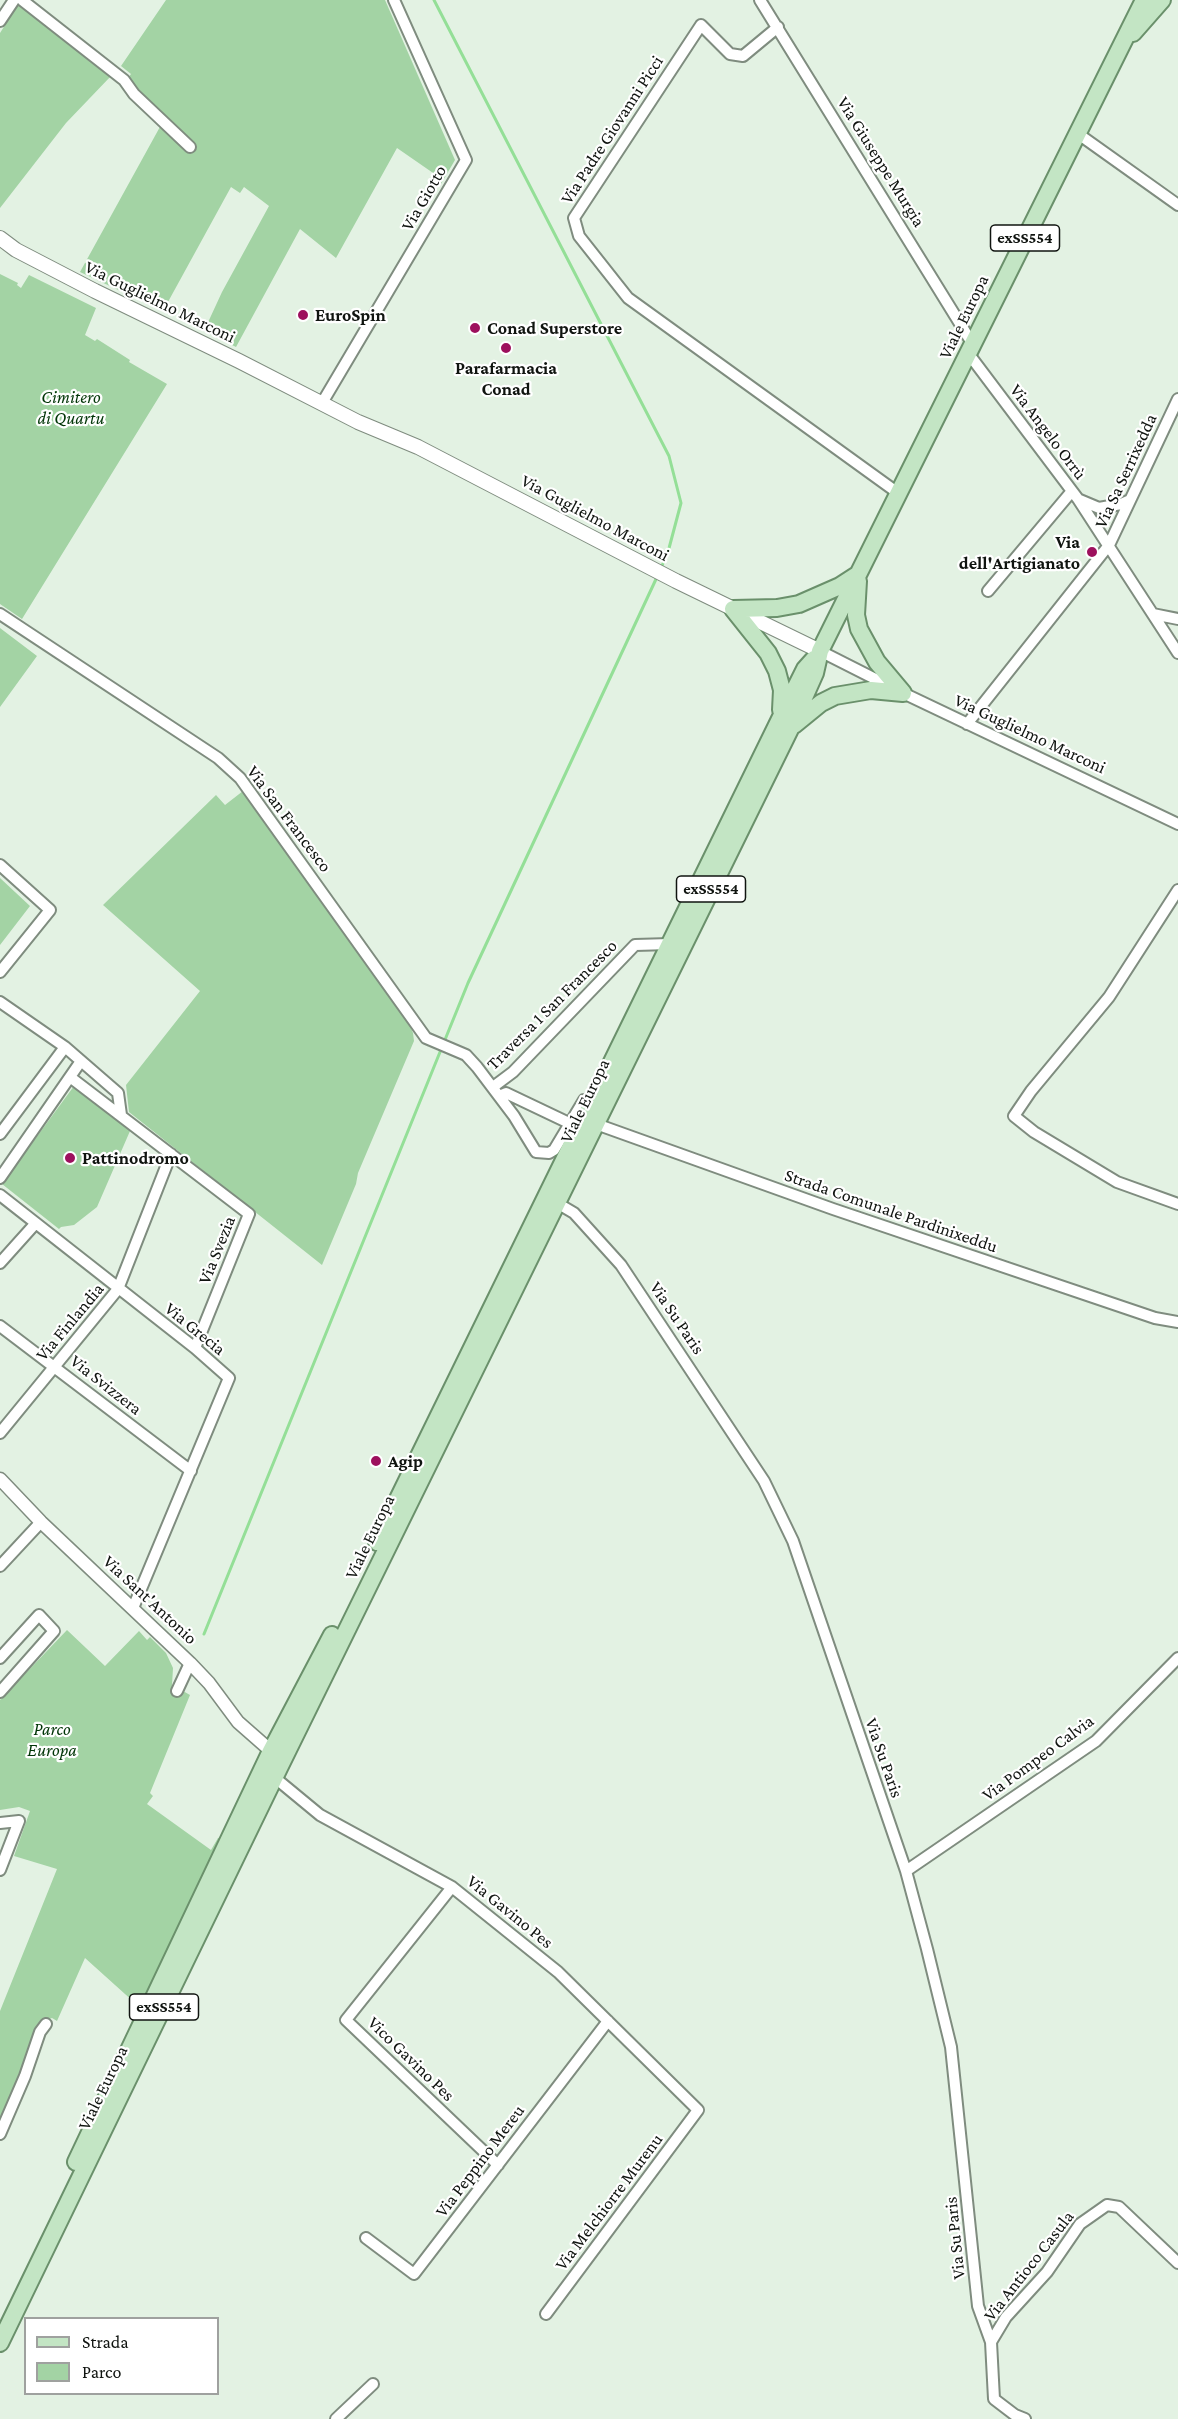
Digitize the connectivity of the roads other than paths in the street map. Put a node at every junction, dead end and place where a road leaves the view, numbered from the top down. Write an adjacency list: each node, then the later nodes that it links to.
1 (14, 0): 7 (street)
2 (22, 0): 11 (street)
3 (394, 0): 16 (street, Via Giotto)
4 (760, 0): 8 (street, Via Giuseppe Murgia)
5 (1144, 0): 9 (main road, Viale Europa / exSS554)
6 (1162, 0): 9 (main road)
7 (0, 21)
8 (778, 27): 14 (street, Via Giuseppe Murgia); 17 (street, Via Padre Giovanni Picci)
9 (1122, 44): 10 (main road, Viale Europa / exSS554)
10 (1077, 133): 12 (street); 14 (main road, Viale Europa / exSS554)
11 (190, 147)
12 (1178, 205)
13 (0, 238): 16 (main road, Via Guglielmo Marconi)
14 (970, 348): 17 (main road, Viale Europa / exSS554); 18 (street, Via Angelo Orrù)
15 (1178, 399): 19 (street, Via Sa Serrixedda)
16 (322, 403): 23 (main road, Via Guglielmo Marconi)
17 (898, 493): 21 (main road, Viale Europa / exSS554)
18 (1075, 495): 19 (street); 20 (street, Via Angelo Orrù); 22 (street)
19 (1130, 500): 20 (street, Via Sa Serrixedda)
20 (1109, 545): 25 (street, Via Angelo Orrù); 31 (street, Via Sa Serrixedda)
21 (858, 574): 23 (main road); 27 (main road, Viale Europa / exSS554); 29 (main road)
22 (988, 591)
23 (733, 609): 27 (main road, Via Guglielmo Marconi); 30 (main road)
24 (0, 614): 41 (street, Via San Francesco)
25 (1153, 614): 26 (street); 28 (street, Via Angelo Orrù)
26 (1178, 619)
27 (820, 651): 29 (street, Via Guglielmo Marconi); 30 (main road, Viale Europa / exSS554)
28 (1178, 653)
29 (903, 693): 30 (main road); 31 (street, Via Guglielmo Marconi)
30 (786, 722): 35 (main road, Viale Europa / exSS554); 45 (main road, Viale Europa / exSS554)
31 (967, 724): 32 (street, Via Guglielmo Marconi)
32 (1178, 824)
33 (0, 865): 36 (street)
34 (1178, 890): 51 (street)
35 (669, 944): 41 (street, Traversa 1 San Francesco); 42 (main road, Viale Europa / exSS554)
36 (0, 972)
37 (0, 1002): 38 (street, Via Svezia)
38 (65, 1047): 39 (street, Via Svezia); 46 (street)
39 (81, 1061): 40 (street); 43 (street, Via Svezia)
40 (70, 1077): 43 (street, Via Svezia); 48 (street)
41 (496, 1091): 44 (street); 44 (street, Via San Francesco)
42 (592, 1101): 44 (street, Via San Francesco); 70 (main road, Viale Europa / exSS554)
43 (121, 1114): 47 (street, Via Svezia)
44 (569, 1123)
45 (596, 1124): 50 (main road, Viale Europa / exSS554); 55 (street, Strada Comunale Pardinixeddu)
46 (0, 1134)
47 (171, 1154): 54 (street, Via Finlandia); 57 (street, Via Svezia)
48 (0, 1178)
49 (0, 1195): 52 (street, Via Grecia)
50 (557, 1203): 71 (main road, Viale Europa / exSS554); 74 (street, Via Su Paris)
51 (1178, 1204)
52 (35, 1224): 53 (street); 54 (street, Via Grecia)
53 (0, 1263)
54 (118, 1289): 57 (street, Via Grecia); 58 (street, Via Finlandia)
55 (1178, 1322)
56 (0, 1326): 58 (street, Via Svizzera)
57 (195, 1348): 60 (street, Via Grecia)
58 (55, 1366): 59 (street, Via Finlandia); 60 (street, Via Svizzera)
59 (0, 1433)
60 (191, 1471): 64 (street, Via Grecia)
61 (0, 1479): 62 (street, Via Sant'Antonio)
62 (41, 1522): 63 (street); 64 (street, Via Sant'Antonio)
63 (0, 1566)
64 (133, 1608): 67 (street, Via Sant'Antonio)
65 (0, 1658): 69 (street)
66 (1178, 1658): 74 (street, Via Pompeo Calvia)
67 (190, 1663): 68 (street); 70 (street, Via Sant'Antonio)
68 (177, 1691)
69 (0, 1692)
70 (271, 1751): 84 (main road, Viale Europa / exSS554)
71 (274, 1777): 75 (street, Via Gavino Pes); 86 (main road, Viale Europa / exSS554)
72 (0, 1823): 73 (street)
73 (0, 1870)
74 (906, 1871): 85 (street, Via Su Paris)
75 (452, 1887): 76 (street, Via Gavino Pes); 80 (street, Vico Gavino Pes)
76 (608, 2021): 78 (street, Via Gavino Pes); 80 (street, Via Peppino Mereu)
77 (46, 2024): 79 (street)
78 (698, 2110): 83 (street, Via Melchiorre Murenu)
79 (0, 2134)
80 (498, 2164): 81 (street, Via Peppino Mereu)
81 (366, 2238)
82 (1178, 2263): 85 (street, Via Antioco Casula)
83 (546, 2314)
84 (0, 2318)
85 (991, 2342): 89 (street, Via Su Paris)
86 (0, 2343)
87 (373, 2384): 88 (street)
88 (336, 2419)
89 (1025, 2419)

